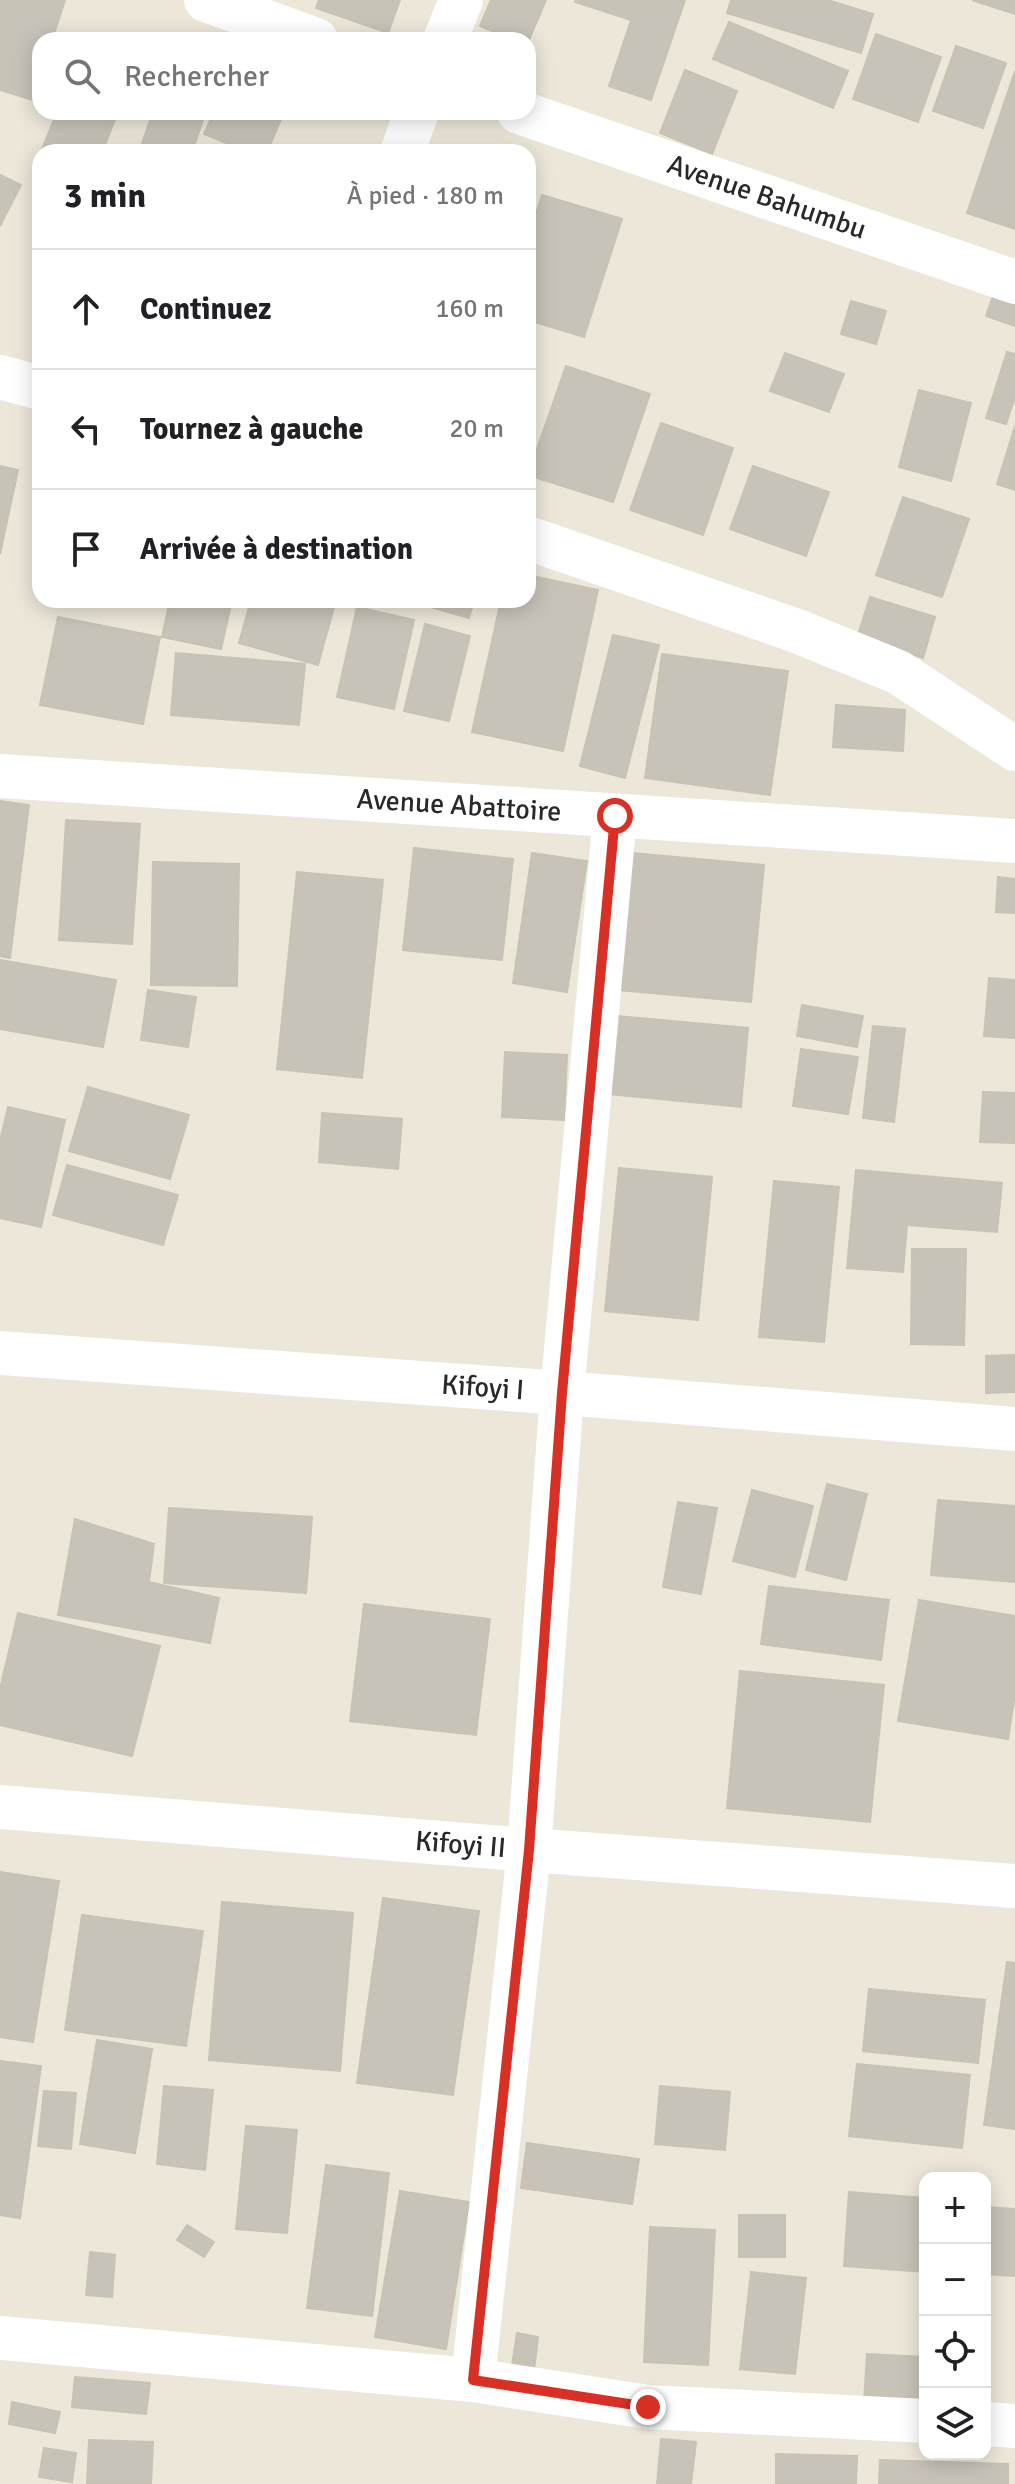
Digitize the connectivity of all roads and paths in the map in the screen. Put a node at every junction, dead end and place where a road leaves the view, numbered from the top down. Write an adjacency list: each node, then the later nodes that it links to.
1 (206, 0): 3 (street)
2 (461, 0): 4 (street)
3 (294, 32)
4 (448, 32)
5 (536, 118): 8 (street, Avenue Bahumbu)
6 (414, 120): 7 (street)
7 (405, 144)
8 (1015, 282)
9 (0, 377): 10 (street)
10 (32, 386)
11 (536, 541): 12 (street)
12 (1015, 749)
13 (0, 776): 14 (street, Avenue Abattoire)
14 (615, 816): 15 (street, Avenue Abattoire); 17 (street)
15 (1015, 841)
16 (0, 1353): 17 (street, Kifoyi I)
17 (562, 1393): 18 (street, Kifoyi I); 20 (street)
18 (1015, 1429)
19 (0, 1807): 20 (street, Kifoyi II)
20 (529, 1850): 21 (street, Kifoyi II); 23 (street)
21 (1015, 1886)
22 (0, 2338): 23 (street)
23 (473, 2380): 24 (street)
24 (919, 2421)
25 (991, 2424): 26 (street)
26 (1015, 2426)

